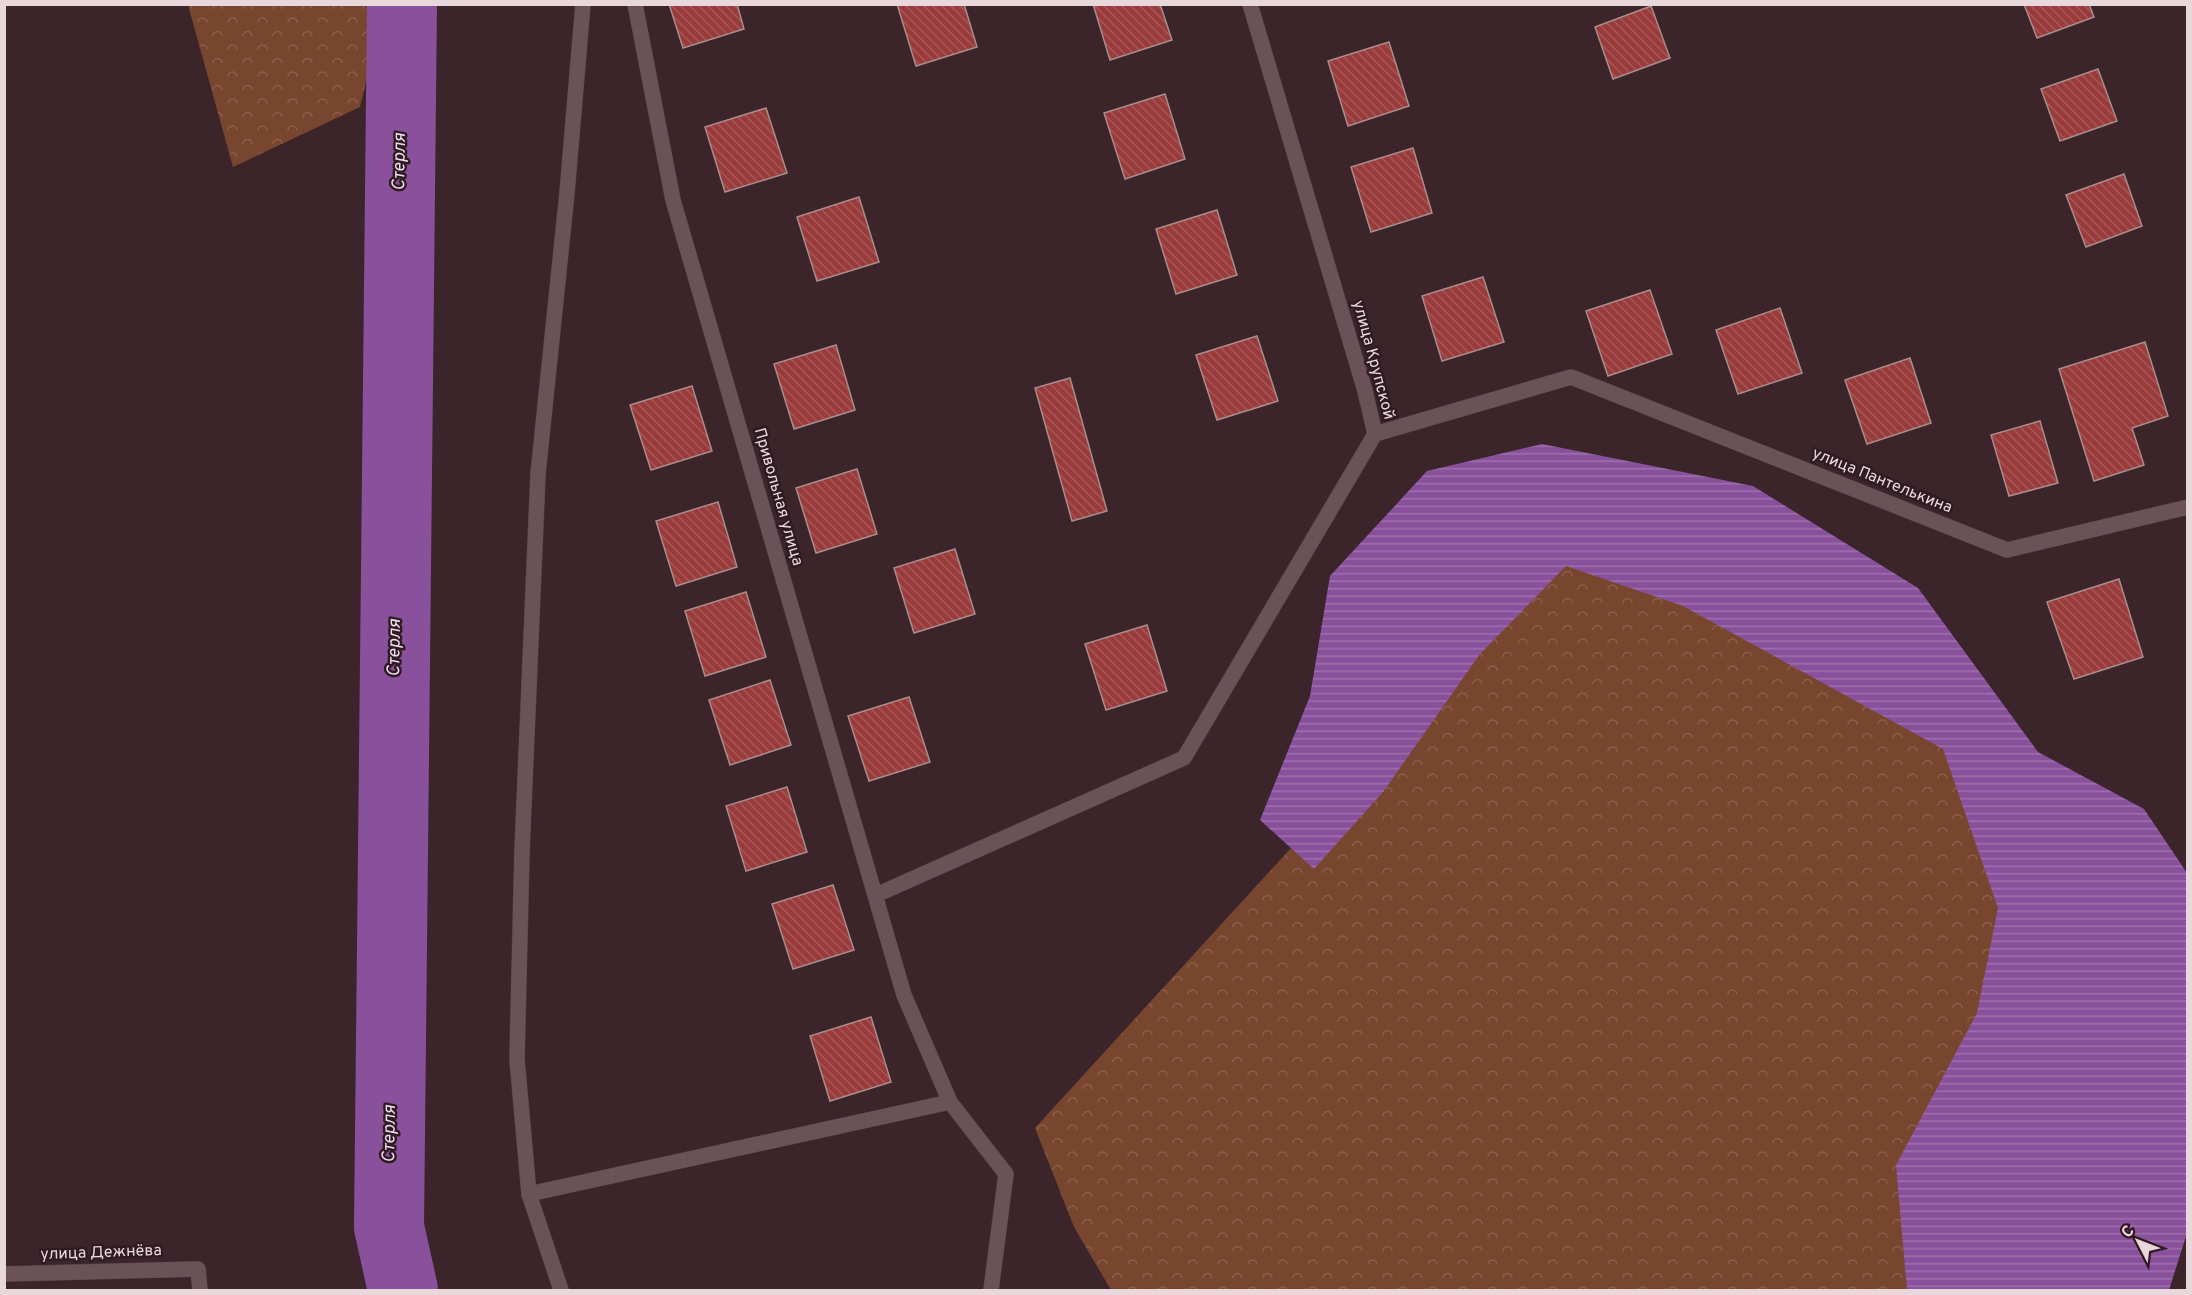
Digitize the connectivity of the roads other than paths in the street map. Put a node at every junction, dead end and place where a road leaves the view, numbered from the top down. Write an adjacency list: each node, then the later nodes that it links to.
1 (583, 4): 8 (street)
2 (635, 4): 6 (street, Привольная улица)
3 (1251, 4): 4 (street, улица Крупской)
4 (1375, 434): 5 (street, улица Пантелькина); 6 (street, улица Крупской)
5 (2187, 507)
6 (876, 895): 7 (street, Привольная улица)
7 (950, 1102): 8 (street); 12 (street, Привольная улица)
8 (529, 1194): 11 (street)
9 (4, 1274): 10 (street, улица Дежнёва)
10 (200, 1290)
11 (561, 1290)
12 (991, 1290)

